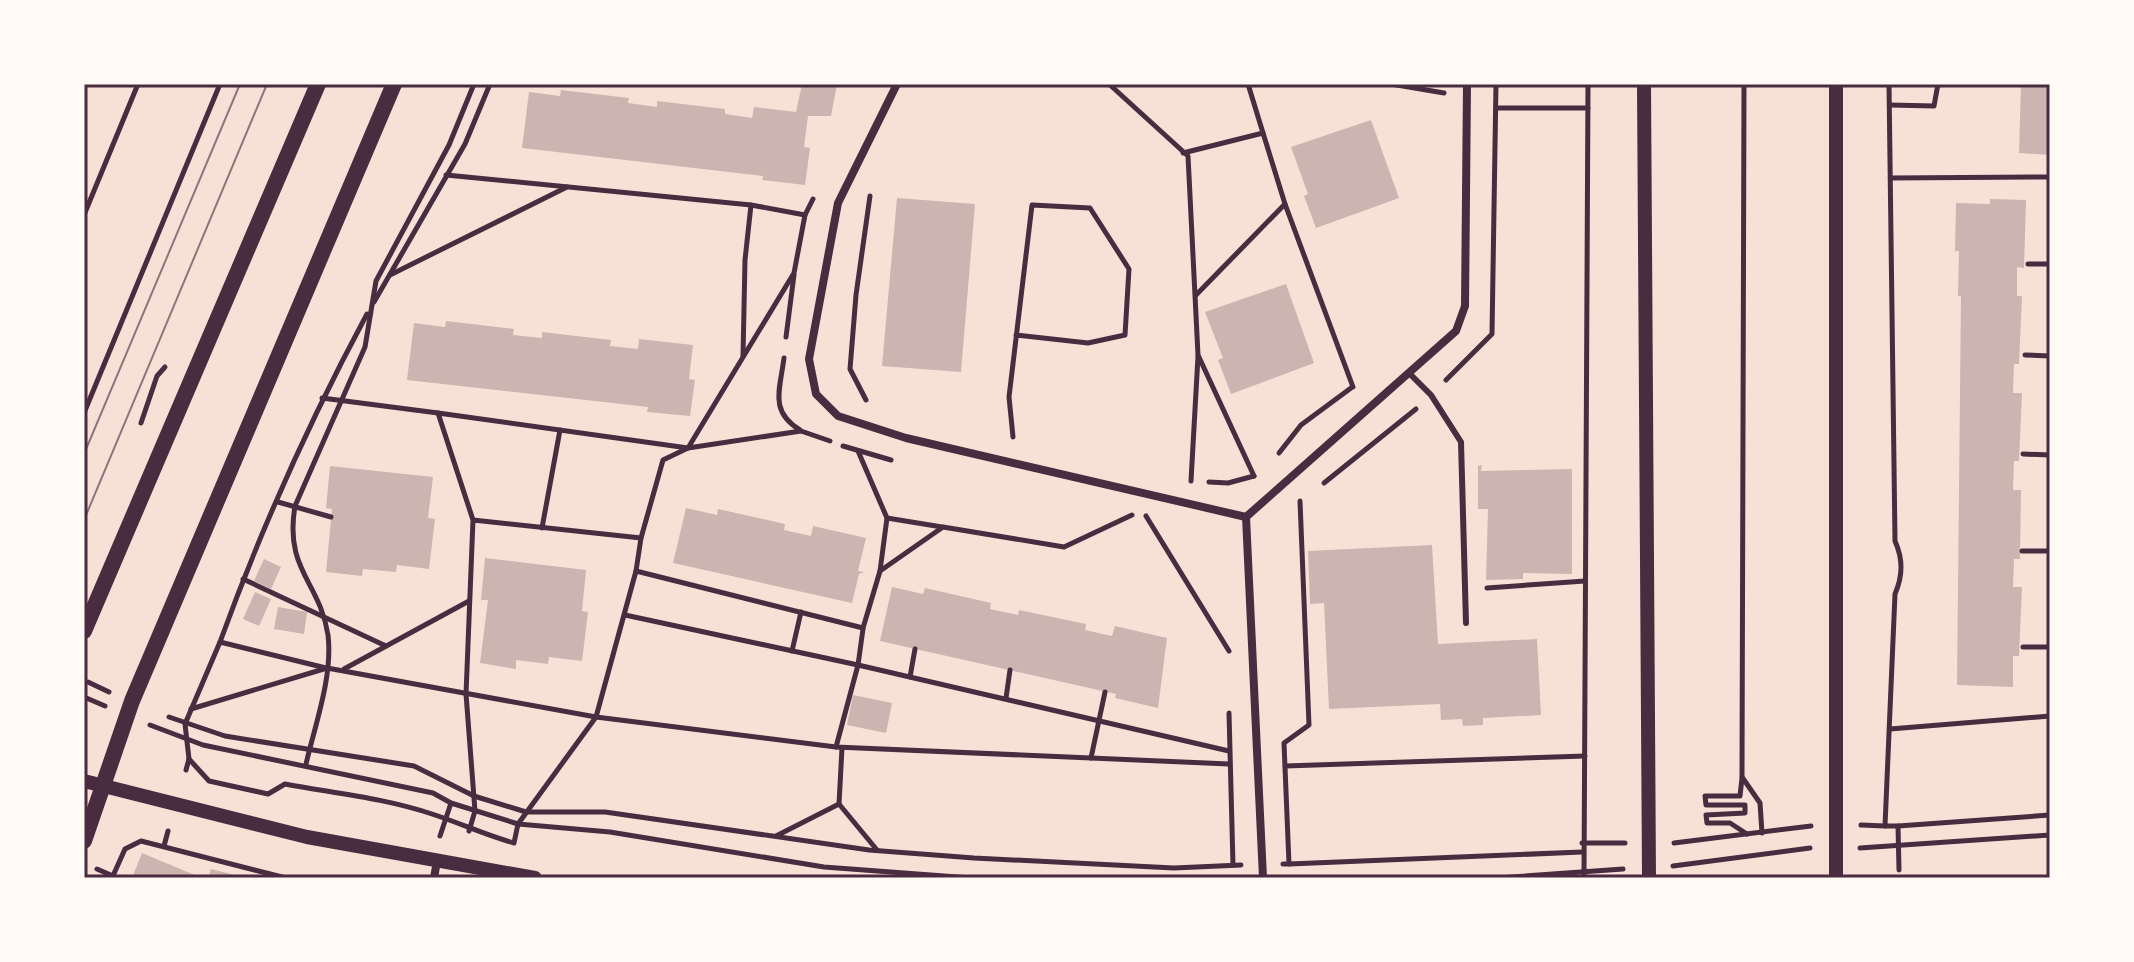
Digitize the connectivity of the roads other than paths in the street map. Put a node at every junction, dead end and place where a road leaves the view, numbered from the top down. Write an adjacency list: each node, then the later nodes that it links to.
1 (318, 84): 10 (main road)
2 (394, 84): 12 (main road)
3 (897, 84): 8 (street)
4 (1467, 84): 7 (street)
5 (1644, 84): 18 (street)
6 (1836, 84): 19 (street)
7 (1409, 373): 8 (street); 9 (lane)
8 (1246, 517): 17 (street)
9 (1466, 623)
10 (84, 631)
11 (84, 781): 12 (street)
12 (103, 787): 13 (main road); 14 (street)
13 (84, 841)
14 (437, 861): 15 (street); 16 (street)
15 (434, 878)
16 (535, 878)
17 (1263, 878)
18 (1649, 878)
19 (1836, 878)

